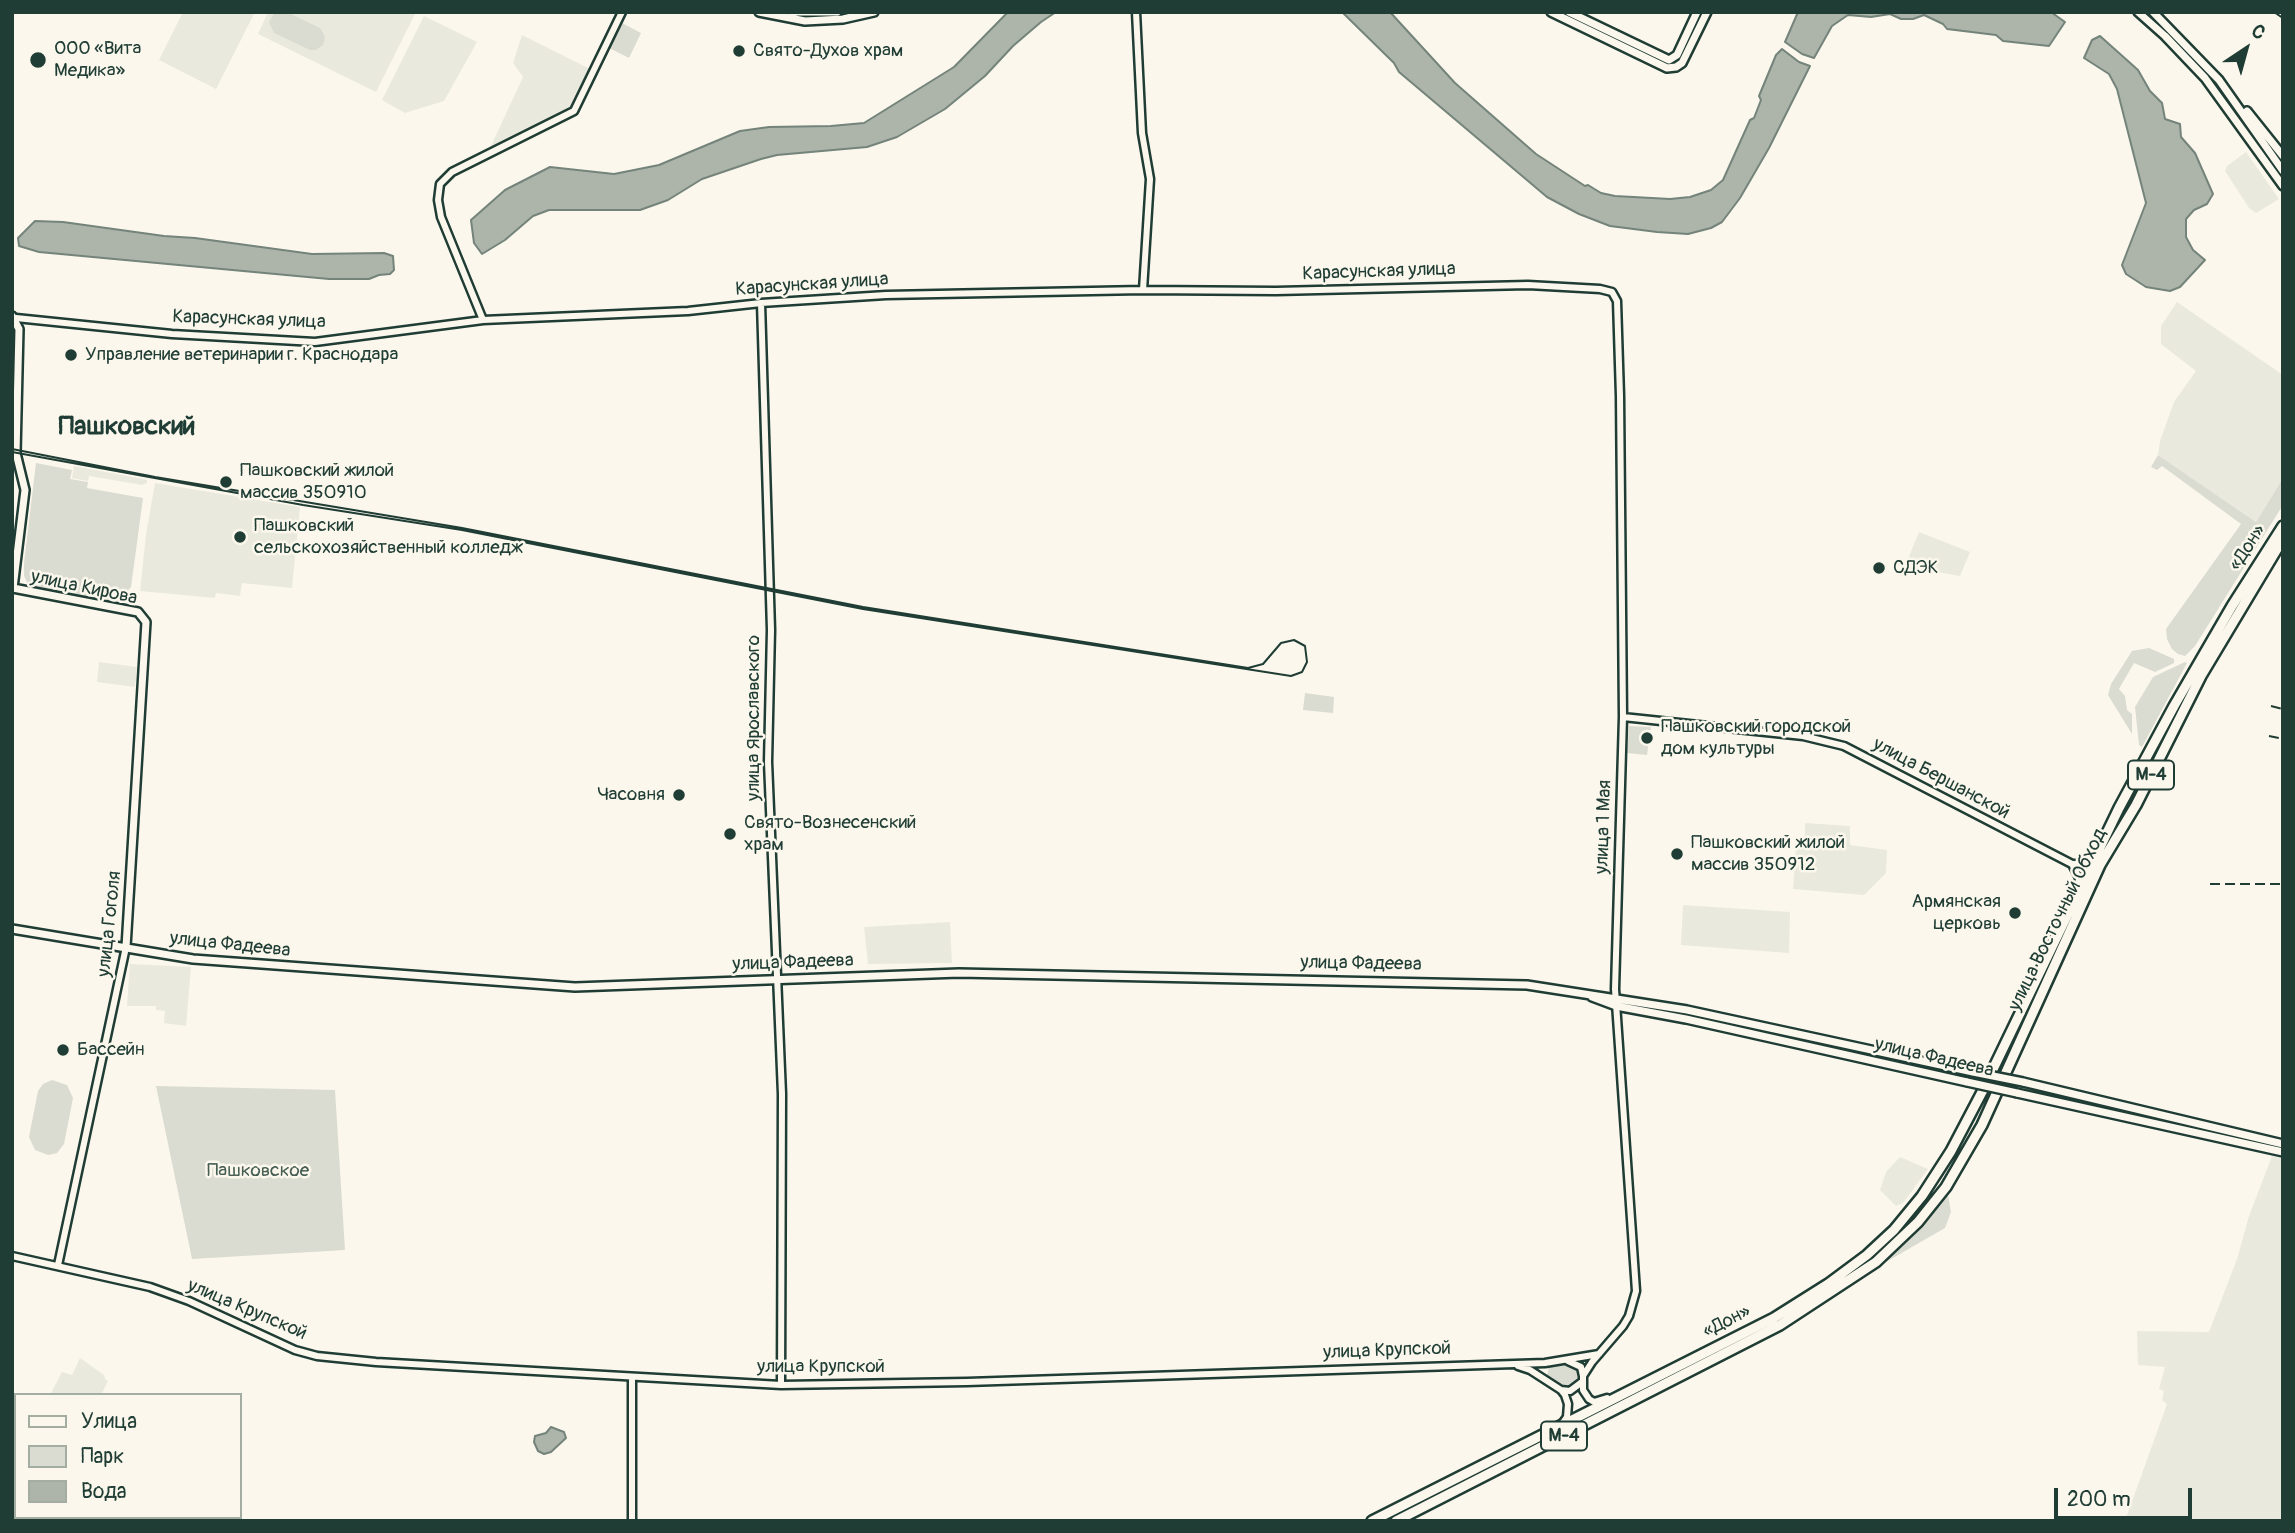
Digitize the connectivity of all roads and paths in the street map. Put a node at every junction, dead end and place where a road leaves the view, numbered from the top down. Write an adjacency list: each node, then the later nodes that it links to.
1 (622, 12): 22 (street)
2 (759, 12): 5 (main road)
3 (792, 12): 4 (main road)
4 (837, 12)
5 (874, 12)
6 (1136, 12): 18 (street)
7 (1551, 12): 13 (main road)
8 (1569, 12): 13 (main road)
9 (1697, 12): 13 (main road)
10 (1707, 12): 13 (main road)
11 (2138, 12): 17 (main road)
12 (2153, 12): 14 (main road)
13 (1668, 64)
14 (2224, 88): 15 (main road); 16 (main road)
15 (2283, 156)
16 (2283, 171)
17 (2283, 186)
18 (1143, 290): 19 (street, Карасунская улица); 20 (street, Карасунская улица)
19 (1612, 292): 30 (street, улица 1 Мая)
20 (761, 303): 22 (street, Карасунская улица); 36 (street, улица Ярославского)
21 (14, 317): 22 (street, Карасунская улица); 27 (main road)
22 (483, 320)
23 (2283, 526): 28 (highway, «Дон» / М-4)
24 (2283, 539): 26 (highway, «Дон» / М-4)
25 (2283, 548): 26 (main road)
26 (2256, 582): 43 (highway, улица Восточный Обход / М-4)
27 (13, 588): 29 (main road, улица Кирова)
28 (2243, 588): 31 (highway, улица Восточный Обход / М-4)
29 (146, 622): 35 (main road, улица Гоголя)
30 (1623, 717): 32 (street, улица Бершанской); 38 (street, улица 1 Мая)
31 (2119, 808): 32 (street); 33 (highway, улица Восточный Обход / М-4)
32 (2073, 864): 33 (street)
33 (2078, 893): 42 (highway, улица Восточный Обход / М-4)
34 (12, 929): 35 (main road, улица Фадеева)
35 (126, 947): 36 (main road, улица Фадеева); 50 (street, улица Гоголя)
36 (778, 979): 37 (main road, улица Фадеева); 58 (street, улица Ярославского)
37 (1578, 992): 38 (main road, улица Фадеева); 39 (main road, улица Фадеева)
38 (1615, 997): 39 (street, улица 1 Мая); 40 (main road, улица Фадеева)
39 (1616, 1006): 41 (main road, улица Фадеева); 51 (street, улица 1 Мая)
40 (1687, 1010): 41 (main road); 44 (main road, улица Фадеева, bridge)
41 (1686, 1019): 45 (main road, улица Фадеева, bridge)
42 (2003, 1047): 60 (highway, «Дон» / М-4)
43 (2014, 1053): 64 (highway, «Дон» / М-4)
44 (2050, 1089): 45 (main road); 46 (main road, улица Фадеева)
45 (2048, 1100): 46 (main road, улица Фадеева)
46 (2268, 1144): 47 (main road, улица Фадеева); 48 (main road, улица Фадеева)
47 (2283, 1144)
48 (2283, 1152)
49 (12, 1256): 50 (street, улица Крупской)
50 (58, 1265): 55 (street, улица Крупской)
51 (1601, 1353): 52 (street, улица Крупской); 56 (street, улица 1 Мая)
52 (1566, 1361): 53 (street, улица Крупской); 56 (street)
53 (1545, 1363): 54 (street, улица Крупской); 57 (street)
54 (1503, 1364): 57 (street); 58 (street, улица Крупской)
55 (632, 1377): 58 (street, улица Крупской); 62 (street)
56 (1582, 1379): 59 (street); 60 (street)
57 (1545, 1380): 59 (street)
58 (780, 1385)
59 (1561, 1390): 61 (street)
60 (1630, 1390): 61 (highway, «Дон» / М-4)
61 (1561, 1425): 63 (highway, «Дон» / М-4)
62 (632, 1521)
63 (1372, 1521)
64 (1396, 1521)

